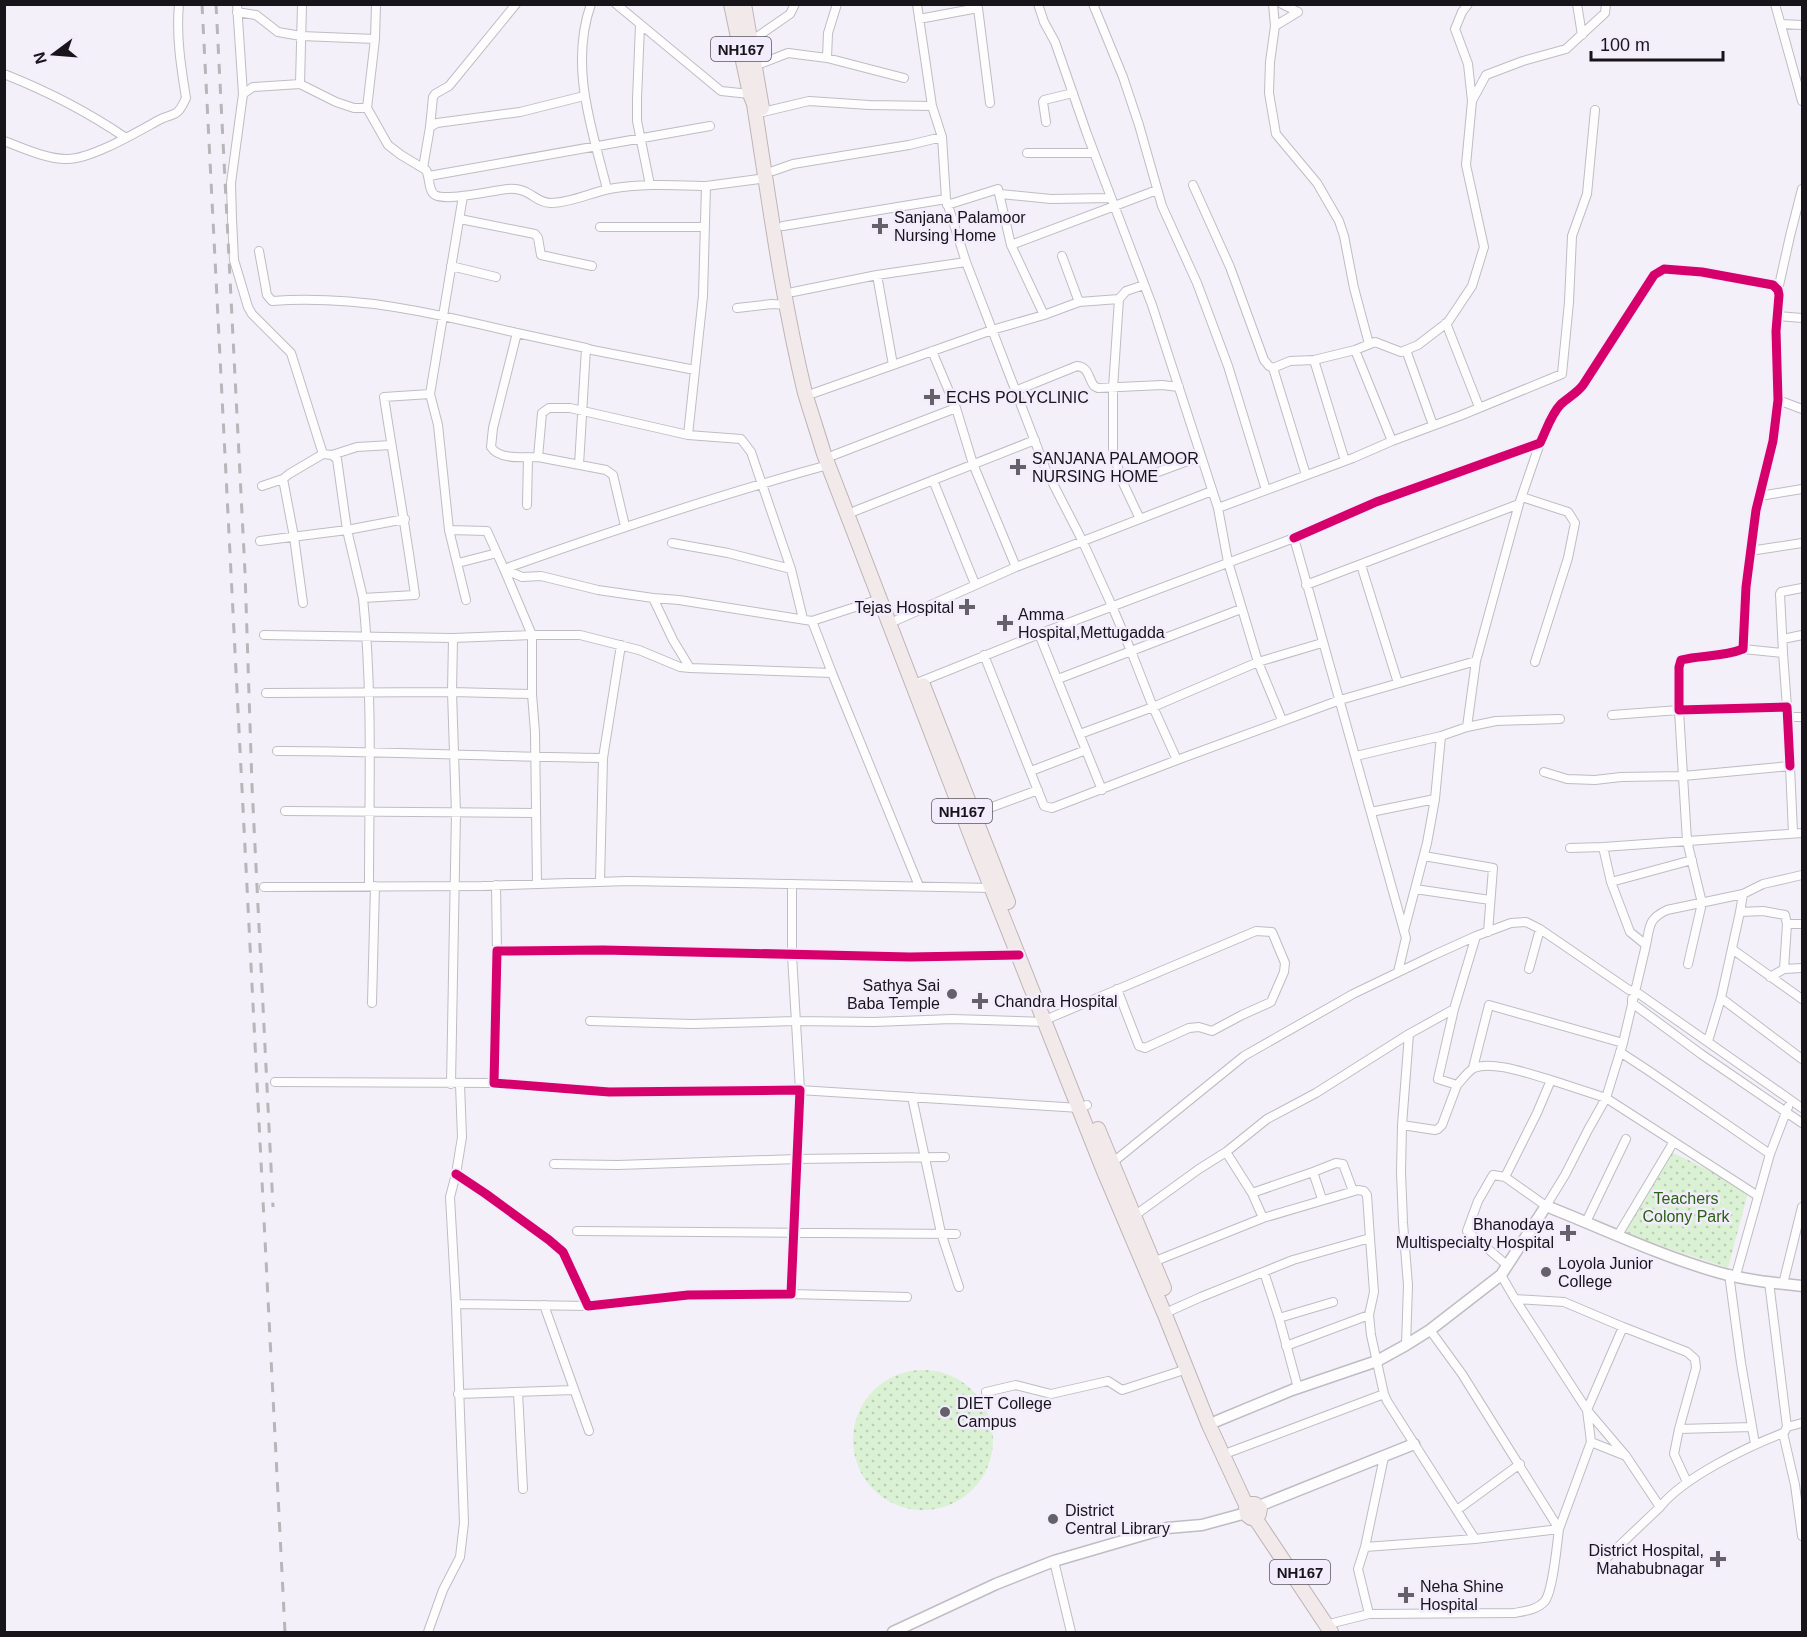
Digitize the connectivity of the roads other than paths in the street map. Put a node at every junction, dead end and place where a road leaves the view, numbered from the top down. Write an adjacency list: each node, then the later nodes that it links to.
1 (179, 4): 51 (street)
2 (302, 4): 28 (street)
3 (376, 4): 29 (street)
4 (516, 4): 49 (street)
5 (591, 4): 39 (street)
6 (616, 4): 23 (street)
7 (731, 4): 36 (highway, NH167)
8 (744, 4): 30 (highway, NH167)
9 (795, 4): 30 (street)
10 (837, 4): 31 (street)
11 (917, 4): 22 (street)
12 (1038, 4): 37 (street)
13 (1094, 4): 64 (street)
14 (1273, 4): 26 (street)
15 (1282, 4): 26 (street)
16 (1468, 4): 40 (street)
17 (1577, 4): 27 (street)
18 (1606, 4): 27 (street)
19 (1775, 4): 24 (street)
20 (975, 6): 22 (street); 42 (street)
21 (237, 8): 28 (street); 38 (street)
22 (919, 19): 43 (street)
23 (640, 24): 36 (street); 52 (street)
24 (1781, 24): 25 (street); 41 (street)
25 (1803, 25)
26 (1275, 26): 96 (street)
27 (1582, 34): 40 (street)
28 (301, 36): 29 (street); 35 (street)
29 (375, 39): 44 (street)
30 (751, 41): 32 (highway, NH167)
31 (827, 58): 32 (street); 34 (street)
32 (755, 66): 36 (highway)
33 (4, 74): 51 (street)
34 (904, 78)
35 (300, 84): 38 (street); 44 (street)
36 (755, 93): 46 (highway, NH167); 58 (highway, NH167)
37 (1073, 93): 47 (street); 56 (street)
38 (243, 94): 121 (street)
39 (584, 96): 49 (street); 54 (street)
40 (1472, 101): 93 (street)
41 (1803, 101)
42 (990, 103)
43 (932, 106): 46 (street); 50 (street)
44 (367, 108): 57 (street)
45 (1595, 110): 111 (street)
46 (762, 112): 58 (highway, NH167)
47 (1046, 122)
48 (710, 126): 52 (street)
49 (430, 127): 57 (street)
50 (942, 137): 58 (street); 67 (street)
51 (126, 138): 53 (street)
52 (640, 138): 54 (street); 59 (street)
53 (4, 141)
54 (596, 146): 57 (street); 62 (street)
55 (1027, 153): 56 (street)
56 (1094, 153): 68 (street)
57 (426, 172): 66 (street)
58 (770, 174): 61 (street); 71 (highway, NH167); 87 (highway, NH167)
59 (650, 185): 61 (street); 62 (street)
60 (1193, 185): 103 (street)
61 (706, 186): 73 (street)
62 (607, 189): 66 (street)
63 (1803, 189): 69 (street)
64 (1157, 190): 68 (street); 135 (street)
65 (1000, 194): 67 (street); 68 (street); 74 (street)
66 (463, 196): 70 (street)
67 (946, 202): 71 (street); 77 (street)
68 (1113, 202): 74 (street); 82 (street)
69 (1800, 212): 83 (street)
70 (460, 219): 78 (street); 79 (street)
71 (783, 226): 84 (highway, NH167)
72 (600, 227): 73 (street)
73 (705, 227): 104 (street)
74 (1011, 244): 90 (street)
75 (260, 251): 89 (street)
76 (1062, 256): 86 (street)
77 (966, 262): 80 (street); 94 (street)
78 (451, 266): 81 (street); 89 (street)
79 (592, 266)
80 (877, 275): 84 (street); 102 (street)
81 (496, 277)
82 (1144, 285): 85 (street); 105 (street)
83 (1778, 290): 91 (street); 119 (street)
84 (793, 292): 108 (highway, NH167)
85 (1119, 299): 86 (street); 106 (street)
86 (1079, 302): 90 (street)
87 (788, 305): 88 (street); 124 (highway, NH167)
88 (738, 308)
89 (444, 315): 95 (street); 109 (street)
90 (1044, 315): 94 (street)
91 (1777, 316): 92 (street); 110 (street)
92 (1803, 318)
93 (1446, 323): 99 (street); 111 (street)
94 (992, 330): 100 (street); 107 (street)
95 (517, 333): 97 (street); 123 (street)
96 (1369, 344): 98 (street); 99 (street)
97 (586, 348): 104 (street); 114 (street)
98 (1355, 350): 101 (street); 118 (street)
99 (1406, 350): 115 (street)
100 (932, 351): 102 (street); 112 (street)
101 (1314, 360): 103 (street); 125 (street)
102 (892, 365): 108 (street)
103 (1273, 368): 128 (street)
104 (695, 370): 116 (street)
105 (1179, 387): 106 (street); 122 (street)
106 (1113, 388): 107 (street); 143 (street)
107 (1015, 391): 117 (street)
108 (814, 393): 124 (highway, NH167)
109 (430, 394): 120 (street); 146 (street)
110 (1778, 400): 113 (street); 137 (street)
111 (1479, 407): 115 (street)
112 (956, 408): 124 (street); 126 (street)
113 (1803, 409)
114 (583, 411): 116 (street); 123 (street); 127 (street)
115 (1433, 425): 118 (street)
116 (688, 435): 132 (street)
117 (1035, 440): 126 (street); 149 (street)
118 (1392, 441): 125 (street)
119 (1540, 443): 138 (street); 148 (street)
120 (391, 445): 121 (street); 142 (street)
121 (327, 455): 130 (street); 145 (street)
122 (1201, 456): 129 (street); 136 (street)
123 (533, 457): 127 (street); 139 (street)
124 (831, 460): 132 (street); 141 (highway, NH167); 166 (highway, NH167)
125 (1345, 461): 128 (street)
126 (973, 464): 131 (street); 158 (street)
127 (579, 465): 144 (street)
128 (1306, 475): 135 (street)
129 (1150, 476)
130 (284, 479): 133 (street); 147 (street)
131 (933, 480): 141 (street); 161 (street)
132 (761, 483): 144 (street); 160 (street)
133 (262, 486)
134 (1803, 489): 137 (street)
135 (1266, 490): 140 (street)
136 (1212, 491): 140 (street); 143 (street)
137 (1760, 496): 153 (street)
138 (1520, 501): 157 (street); 187 (street); 189 (street)
139 (527, 505)
140 (1218, 508): 155 (street)
141 (855, 511): 172 (highway, NH167)
142 (405, 519): 145 (street); 164 (street)
143 (1140, 519): 149 (street)
144 (625, 526): 159 (street)
145 (347, 530): 147 (street); 164 (street)
146 (449, 530): 154 (street); 156 (street)
147 (294, 537): 150 (street); 168 (street)
148 (1294, 538): 155 (street); 162 (street)
149 (1082, 540): 158 (street); 169 (street)
150 (260, 541)
151 (672, 543): 160 (street)
152 (1803, 543): 153 (street)
153 (1750, 552): 183 (street)
154 (497, 553): 156 (street); 159 (street)
155 (1228, 562): 169 (street); 170 (street)
156 (458, 563): 167 (street)
157 (1361, 565): 162 (street); 194 (street)
158 (1016, 567): 161 (street)
159 (504, 569): 165 (street); 176 (street)
160 (791, 569): 171 (street)
161 (975, 584): 172 (street)
162 (1306, 585): 181 (street)
163 (1803, 588): 180 (street)
164 (363, 598): 178 (street)
165 (653, 598): 171 (street); 190 (street)
166 (880, 599): 173 (street); 193 (highway, NH167)
167 (466, 600)
168 (303, 603)
169 (1112, 606): 174 (street); 184 (street)
170 (1241, 609): 184 (street); 188 (street)
171 (802, 619): 173 (street)
172 (897, 620): 193 (highway, NH167)
173 (813, 621): 191 (street)
174 (1040, 634): 186 (street); 192 (street)
175 (264, 635): 178 (street)
176 (532, 635): 179 (street); 182 (street); 198 (street)
177 (1803, 635): 180 (street)
178 (367, 636): 179 (street); 195 (street)
179 (453, 638): 196 (street)
180 (1783, 639): 185 (street)
181 (1322, 643): 188 (street); 199 (street)
182 (621, 645): 190 (street); 217 (street)
183 (1743, 649): 185 (street); 202 (street)
184 (1131, 651): 192 (street); 200 (street)
185 (1784, 653): 201 (street)
186 (984, 655): 193 (street); 220 (street)
187 (1476, 661): 194 (street); 208 (street)
188 (1258, 662): 200 (street); 207 (street)
189 (1535, 662)
190 (690, 668): 191 (street)
191 (832, 673): 247 (street)
192 (1058, 679): 209 (street)
193 (917, 683): 231 (highway, NH167); 249 (highway, NH167)
194 (1398, 683): 199 (street)
195 (369, 691): 196 (street); 197 (street); 213 (street)
196 (452, 692): 198 (street); 214 (street)
197 (266, 693)
198 (532, 694): 216 (street)
199 (1340, 700): 207 (street); 215 (street)
200 (1152, 707): 209 (street); 218 (street)
201 (1787, 707): 202 (street); 204 (street)
202 (1679, 710): 203 (street); 222 (street)
203 (1612, 715)
204 (1788, 717): 205 (street); 219 (street)
205 (1803, 717)
206 (1560, 719): 208 (street)
207 (1282, 720): 218 (street)
208 (1467, 727): 210 (street)
209 (1080, 734): 211 (street)
210 (1441, 736): 215 (street); 225 (street)
211 (1086, 750): 220 (street); 224 (street)
212 (277, 751): 213 (street)
213 (369, 751): 214 (street); 227 (street)
214 (454, 754): 216 (street); 229 (street)
215 (1356, 756): 228 (street)
216 (536, 758): 217 (street); 230 (street)
217 (603, 758): 240 (street)
218 (1177, 760): 224 (street)
219 (1790, 766): 222 (street); 232 (street)
220 (1030, 771): 223 (street)
221 (1544, 772): 222 (street)
222 (1683, 776): 234 (street)
223 (1038, 790): 224 (street); 231 (street)
224 (1102, 790)
225 (1434, 799): 228 (street); 237 (street)
226 (285, 811): 227 (street)
227 (369, 812): 229 (street); 246 (street)
228 (1371, 812): 258 (street)
229 (456, 813): 230 (street); 244 (street)
230 (536, 813): 242 (street)
231 (974, 814): 279 (highway, NH167)
232 (1793, 833): 233 (street); 234 (street)
233 (1803, 833)
234 (1687, 841): 235 (street); 238 (street)
235 (1602, 847): 236 (street); 241 (street)
236 (1570, 848)
237 (1424, 856): 250 (street); 252 (street)
238 (1692, 860): 241 (street); 253 (street)
239 (1803, 875): 251 (street)
240 (600, 882): 242 (street); 243 (street)
241 (1611, 882): 261 (street)
242 (537, 884): 245 (street)
243 (792, 884): 247 (street); 264 (street)
244 (456, 885): 245 (street); 246 (street); 291 (street)
245 (496, 885): 263 (street)
246 (372, 886): 248 (street); 276 (street)
247 (919, 886): 249 (street)
248 (264, 887)
249 (992, 888): 265 (highway, NH167)
250 (1415, 889): 252 (street); 258 (street)
251 (1743, 894): 253 (street); 254 (street)
252 (1490, 900): 259 (street)
253 (1702, 903): 261 (street); 266 (street)
254 (1740, 912): 255 (street); 262 (street)
255 (1787, 924): 256 (street); 269 (street)
256 (1803, 924)
257 (1540, 929): 259 (street); 268 (street); 273 (street)
258 (1404, 932): 270 (street)
259 (1488, 932): 260 (street)
260 (1476, 936): 270 (street); 278 (street)
261 (1646, 945): 273 (street)
262 (1732, 949): 271 (street); 274 (street)
263 (497, 951): 264 (street); 290 (street)
264 (792, 955): 265 (street); 281 (street)
265 (1019, 955): 279 (highway, NH167)
266 (1688, 964)
267 (1803, 968): 269 (street)
268 (1529, 969)
269 (1784, 969): 271 (street)
270 (1398, 972): 309 (street)
271 (1770, 977): 275 (street)
272 (1117, 989): 272 (street); 279 (street)
273 (1632, 990): 277 (street); 283 (street)
274 (1721, 998): 283 (street); 286 (street)
275 (1803, 999)
276 (372, 1003)
277 (1632, 1003): 284 (street); 299 (street)
278 (1454, 1009): 282 (street); 292 (street)
279 (1049, 1020): 281 (street); 297 (highway, NH167)
280 (590, 1021): 281 (street)
281 (796, 1021): 293 (street)
282 (1409, 1034): 301 (street); 304 (street)
283 (1708, 1041): 296 (street)
284 (1623, 1043): 285 (street); 287 (street)
285 (1620, 1052): 295 (street); 305 (street)
286 (1803, 1059)
287 (1473, 1068): 288 (street); 292 (street)
288 (1551, 1080): 295 (street); 313 (street)
289 (275, 1082): 291 (street)
290 (494, 1083): 291 (street); 293 (street)
291 (456, 1084): 312 (street)
292 (1457, 1085): 301 (street)
293 (800, 1090): 294 (street); 308 (street)
294 (912, 1097): 297 (street); 307 (street)
295 (1606, 1098): 303 (street); 318 (street)
296 (1790, 1099): 298 (street); 299 (street)
297 (1084, 1106): 309 (highway, NH167); 352 (highway, NH167)
298 (1803, 1108)
299 (1786, 1112): 300 (street); 305 (street)
300 (1803, 1123)
301 (1402, 1125): 350 (street)
302 (1626, 1139): 322 (street)
303 (1673, 1143): 316 (street); 327 (street)
304 (1226, 1152): 315 (street); 320 (street)
305 (1770, 1154): 316 (street)
306 (945, 1157): 307 (street)
307 (924, 1158): 308 (street); 325 (street)
308 (797, 1159): 310 (street); 324 (street)
309 (1112, 1163): 320 (highway, NH167)
310 (554, 1164)
311 (1313, 1172): 314 (street); 315 (street); 317 (street)
312 (456, 1174): 341 (street); 343 (street)
313 (1505, 1177): 318 (street); 330 (street)
314 (1353, 1191): 317 (street); 328 (street)
315 (1252, 1193): 321 (street)
316 (1758, 1196): 332 (street)
317 (1322, 1199): 321 (street)
318 (1546, 1206): 322 (street); 330 (street)
319 (1803, 1208): 334 (street)
320 (1134, 1216): 329 (highway, NH167)
321 (1263, 1218): 329 (street)
322 (1586, 1222): 327 (street)
323 (577, 1231): 324 (street)
324 (794, 1232): 325 (street); 337 (street)
325 (941, 1233): 326 (street); 336 (street)
326 (956, 1234)
327 (1618, 1235): 332 (street)
328 (1370, 1238): 331 (street); 345 (street)
329 (1153, 1262): 344 (highway, NH167)
330 (1504, 1271): 339 (street); 348 (street)
331 (1264, 1272): 344 (street); 346 (street)
332 (1732, 1275): 333 (street); 362 (street)
333 (1769, 1282): 334 (street); 364 (street)
334 (1783, 1284): 335 (street)
335 (1803, 1286)
336 (959, 1287)
337 (791, 1294): 338 (street); 343 (street)
338 (907, 1297)
339 (1515, 1299): 347 (street); 359 (street)
340 (1333, 1302): 346 (street)
341 (456, 1304): 342 (street); 357 (street)
342 (544, 1305): 343 (street); 354 (street)
343 (588, 1306)
344 (1172, 1310): 360 (highway, NH167)
345 (1369, 1315): 349 (street); 351 (street)
346 (1279, 1318): 349 (street)
347 (1623, 1327): 359 (street); 363 (street)
348 (1430, 1330): 350 (street); 372 (street)
349 (1286, 1346): 353 (street)
350 (1406, 1346): 351 (street)
351 (1377, 1361): 353 (street); 358 (street)
352 (1187, 1369): 356 (street); 376 (highway, NH167)
353 (1298, 1388): 360 (street)
354 (574, 1390): 355 (street); 365 (street)
355 (518, 1392): 357 (street); 374 (street)
356 (986, 1392)
357 (458, 1394): 386 (street)
358 (1384, 1394): 367 (street); 369 (street)
359 (1587, 1410): 366 (street); 370 (street)
360 (1217, 1421): 369 (highway, NH167)
361 (1803, 1423): 364 (street)
362 (1752, 1426): 363 (street); 368 (street)
363 (1679, 1429): 373 (street)
364 (1785, 1430): 368 (street); 379 (street)
365 (589, 1431)
366 (1591, 1442): 370 (street); 378 (street)
367 (1414, 1444): 371 (street); 377 (street)
368 (1755, 1444): 373 (street)
369 (1230, 1452): 376 (highway, NH167)
370 (1626, 1456): 375 (street)
371 (1384, 1457): 376 (street); 381 (street)
372 (1520, 1464): 377 (street); 378 (street)
373 (1687, 1482): 375 (street)
374 (523, 1489)
375 (1660, 1507): 383 (street)
376 (1253, 1510): 382 (street); 385 (highway, NH167)
377 (1456, 1510): 380 (street)
378 (1559, 1529): 380 (street); 384 (street)
379 (1803, 1536)
380 (1475, 1539): 381 (street)
381 (1365, 1547): 384 (street)
382 (1054, 1561): 387 (street); 388 (street)
383 (1600, 1564)
384 (1369, 1614): 385 (street)
385 (1334, 1629)
386 (428, 1632)
387 (893, 1632)
388 (1071, 1632)

